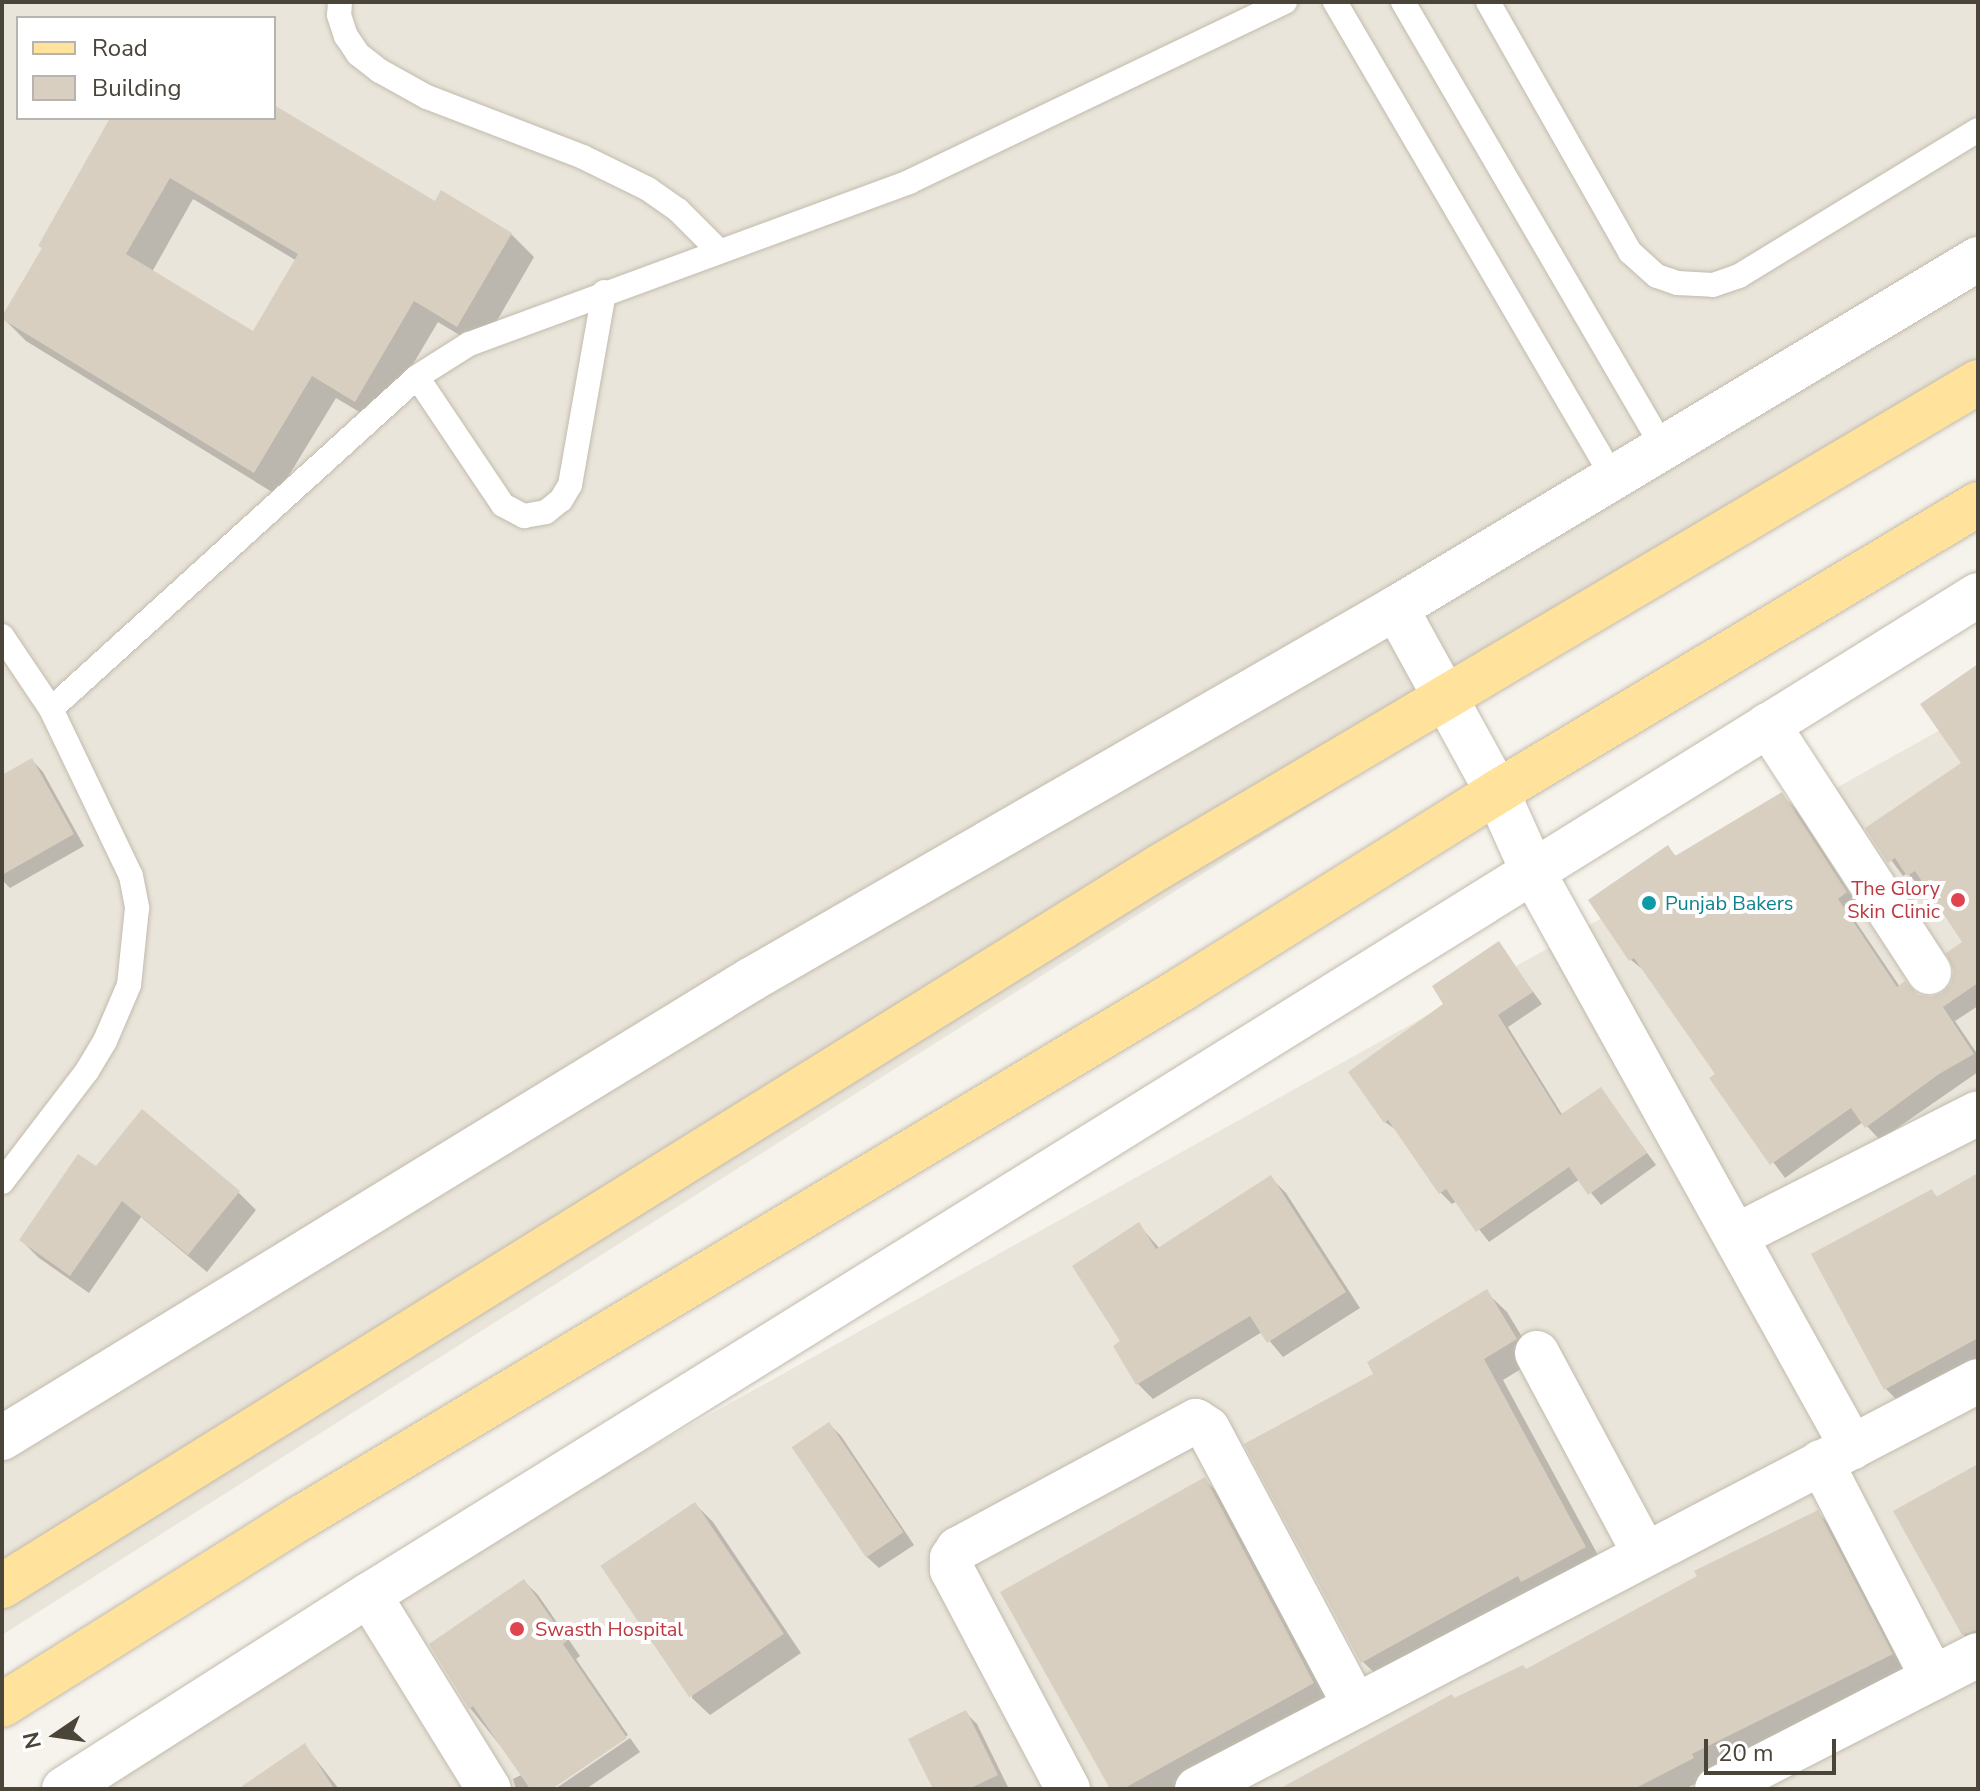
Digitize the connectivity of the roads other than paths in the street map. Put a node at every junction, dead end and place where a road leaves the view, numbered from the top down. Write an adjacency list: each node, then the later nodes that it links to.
1 (340, 2): 7 (lane)
2 (1285, 2): 7 (lane)
3 (1335, 2): 13 (lane)
4 (1403, 2): 12 (lane)
5 (1488, 2): 6 (lane)
6 (1978, 130)
7 (719, 251): 9 (lane)
8 (1978, 259): 12 (street)
9 (604, 292): 10 (lane); 10 (lane)
10 (417, 377): 19 (lane)
11 (1978, 382): 18 (main road)
12 (1664, 449): 13 (street)
13 (1614, 479): 16 (street)
14 (1978, 504): 21 (main road)
15 (1978, 595): 20 (street)
16 (1396, 608): 18 (street); 29 (street)
17 (2, 636): 19 (lane)
18 (1445, 699): 21 (street); 32 (main road)
19 (51, 709): 25 (lane)
20 (1768, 725): 22 (street); 23 (street)
21 (1497, 792): 22 (street); 36 (main road)
22 (1533, 872): 26 (street); 33 (street)
23 (1929, 972)
24 (1978, 1113): 26 (street)
25 (2, 1182)
26 (1736, 1236): 30 (street)
27 (1537, 1353): 31 (street)
28 (1978, 1381): 30 (street)
29 (2, 1438)
30 (1837, 1454): 31 (street); 35 (street)
31 (1645, 1554): 37 (street)
32 (2, 1586)
33 (369, 1595): 38 (street); 39 (street)
34 (1978, 1655): 35 (street)
35 (1933, 1678): 42 (street)
36 (2, 1705)
37 (1355, 1706): 40 (street); 41 (street)
38 (64, 1789)
39 (489, 1789)
40 (1068, 1789)
41 (1197, 1789)
42 (1717, 1789)

